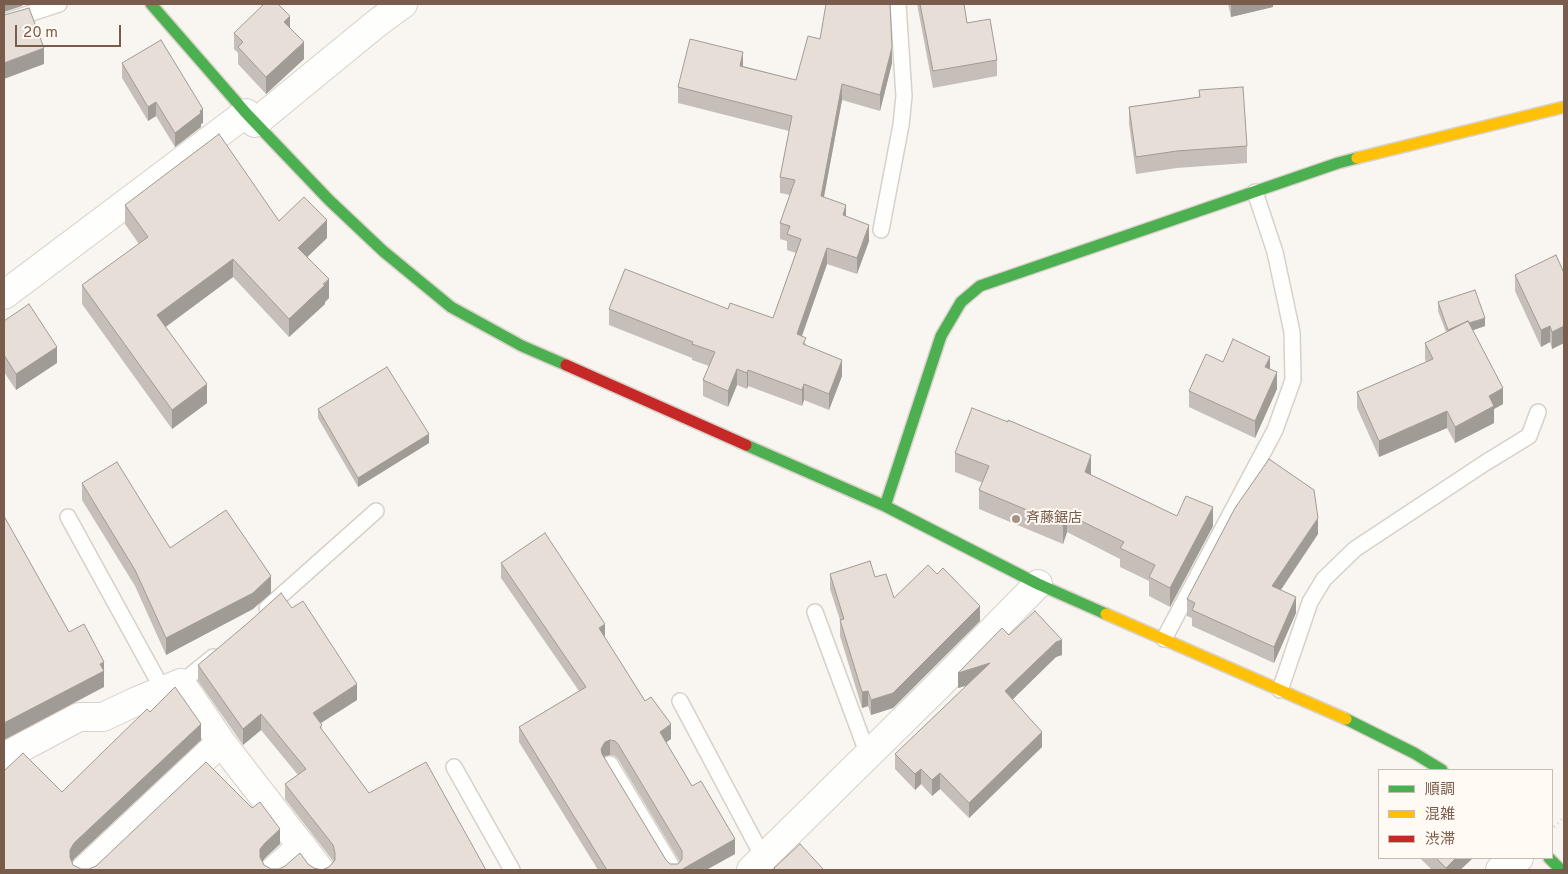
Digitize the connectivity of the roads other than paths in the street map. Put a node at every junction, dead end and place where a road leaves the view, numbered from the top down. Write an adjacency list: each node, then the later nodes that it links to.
1 (59, 4): 5 (lane)
2 (151, 4): 7 (street)
3 (403, 4): 7 (street)
4 (898, 4): 9 (lane)
5 (4, 22)
6 (1564, 107): 8 (street)
7 (251, 118): 10 (street); 12 (street)
8 (1254, 192): 12 (street); 18 (lane)
9 (881, 230)
10 (4, 295)
11 (1538, 412): 21 (lane)
12 (885, 506): 15 (street)
13 (376, 511): 17 (lane)
14 (68, 517): 20 (lane)
15 (1038, 584): 18 (street); 24 (street)
16 (815, 612): 24 (lane)
17 (258, 617)
18 (1164, 639): 21 (street)
19 (223, 648): 20 (lane)
20 (172, 687): 23 (street); 25 (street)
21 (1280, 690): 28 (street)
22 (680, 701): 32 (lane)
23 (222, 742): 29 (street); 33 (street)
24 (868, 754): 32 (street)
25 (4, 757)
26 (610, 764): 37 (lane)
27 (454, 767): 36 (lane)
28 (1440, 769)
29 (302, 846): 34 (street); 35 (street)
30 (1517, 859): 38 (street)
31 (1550, 859): 39 (street)
32 (757, 865)
33 (85, 870)
34 (275, 870)
35 (320, 870)
36 (512, 870)
37 (674, 870)
38 (1500, 870)
39 (1560, 870)

